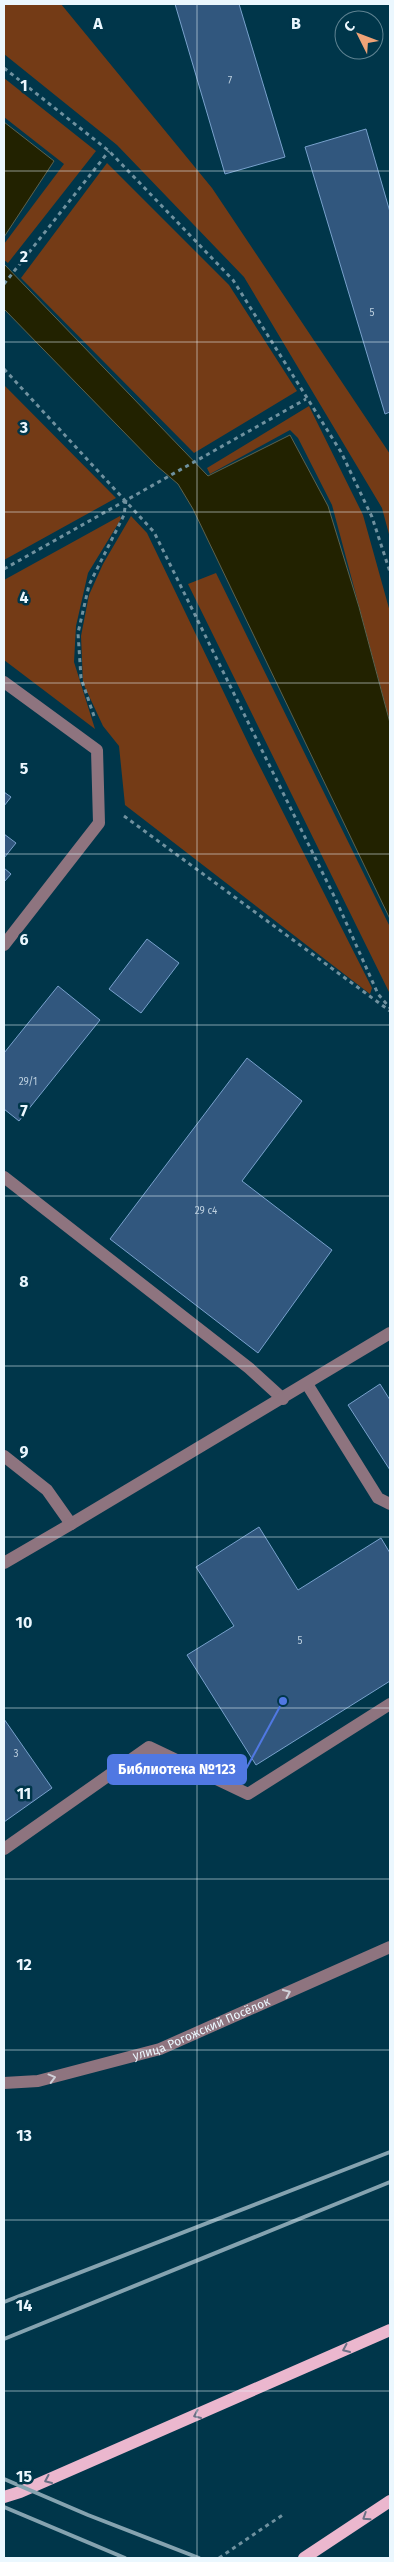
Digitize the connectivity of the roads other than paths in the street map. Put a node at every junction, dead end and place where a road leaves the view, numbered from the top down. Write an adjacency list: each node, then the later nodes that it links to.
1 (4, 682): 2 (street)
2 (4, 945)
3 (4, 1177): 6 (street)
4 (390, 1333): 5 (street)
5 (307, 1384): 6 (street); 8 (street)
6 (283, 1399): 9 (street)
7 (4, 1456): 9 (street)
8 (390, 1504)
9 (71, 1524): 10 (street)
10 (4, 1563)
11 (390, 1704): 12 (street)
12 (4, 1849)
13 (390, 1947): 14 (street, улица Рогожский Посёлок, one-way to 13)
14 (4, 2083)
15 (390, 2330): 16 (main road, one-way to 16)
16 (4, 2497)
17 (390, 2501): 18 (main road, one-way to 18)
18 (304, 2558)

